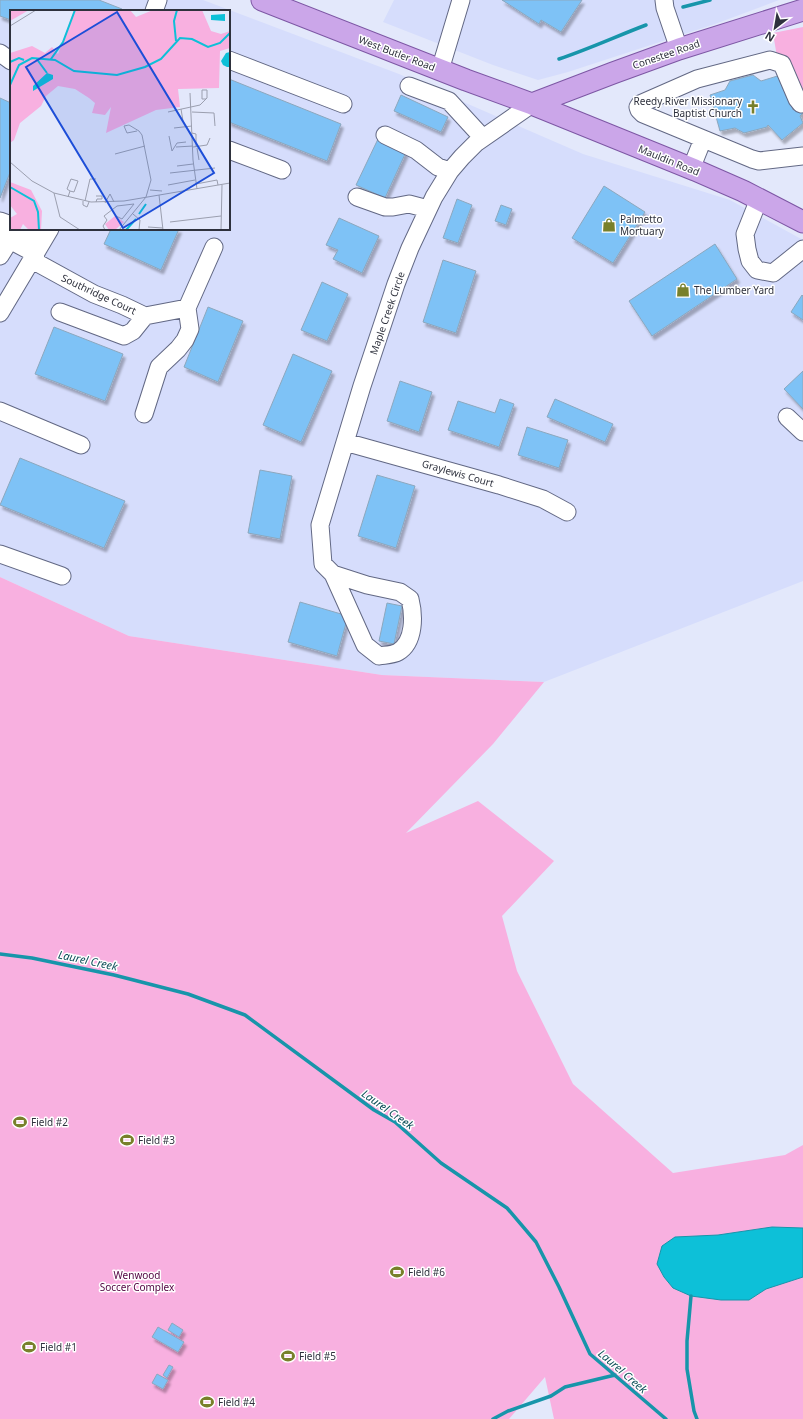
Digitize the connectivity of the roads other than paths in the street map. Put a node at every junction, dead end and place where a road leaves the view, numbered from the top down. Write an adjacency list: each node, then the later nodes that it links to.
1 (262, 0): 9 (main road, West Butler Road)
2 (461, 0): 9 (street)
3 (664, 0): 5 (street)
4 (803, 10): 5 (main road, Conestee Road)
5 (680, 49): 13 (main road, Conestee Road)
6 (0, 53): 7 (street)
7 (10, 60)
8 (230, 60): 12 (street)
9 (448, 73): 11 (street); 13 (main road, West Butler Road)
10 (409, 86): 11 (street)
11 (446, 100): 16 (street)
12 (343, 104)
13 (532, 104): 16 (street, Maple Creek Circle); 20 (main road, Mauldin Road)
14 (801, 104): 17 (street)
15 (385, 135): 22 (street)
16 (483, 138): 22 (street, Maple Creek Circle)
17 (703, 139): 19 (street); 20 (street)
18 (230, 150): 21 (street)
19 (803, 156)
20 (691, 169): 24 (main road, Mauldin Road)
21 (282, 170)
22 (450, 171): 25 (street, Maple Creek Circle)
23 (357, 197): 25 (street)
24 (759, 199): 27 (main road, Mauldin Road); 31 (street)
25 (428, 209): 41 (street, Maple Creek Circle)
26 (0, 221): 28 (street, Southridge Court)
27 (803, 222)
28 (10, 232): 29 (street, Southridge Court); 32 (street)
29 (41, 246): 35 (street); 36 (street, Southridge Court)
30 (214, 247): 33 (street)
31 (803, 249)
32 (0, 256)
33 (187, 308): 36 (street); 38 (street)
34 (60, 312): 36 (street)
35 (0, 313)
36 (145, 316)
37 (0, 411): 42 (street)
38 (144, 414)
39 (787, 417): 40 (street)
40 (803, 432)
41 (345, 442): 43 (street, Graylewis Court); 45 (street, Maple Creek Circle)
42 (81, 445)
43 (567, 512)
44 (0, 554): 46 (street)
45 (328, 569): 45 (street)
46 (62, 576)

